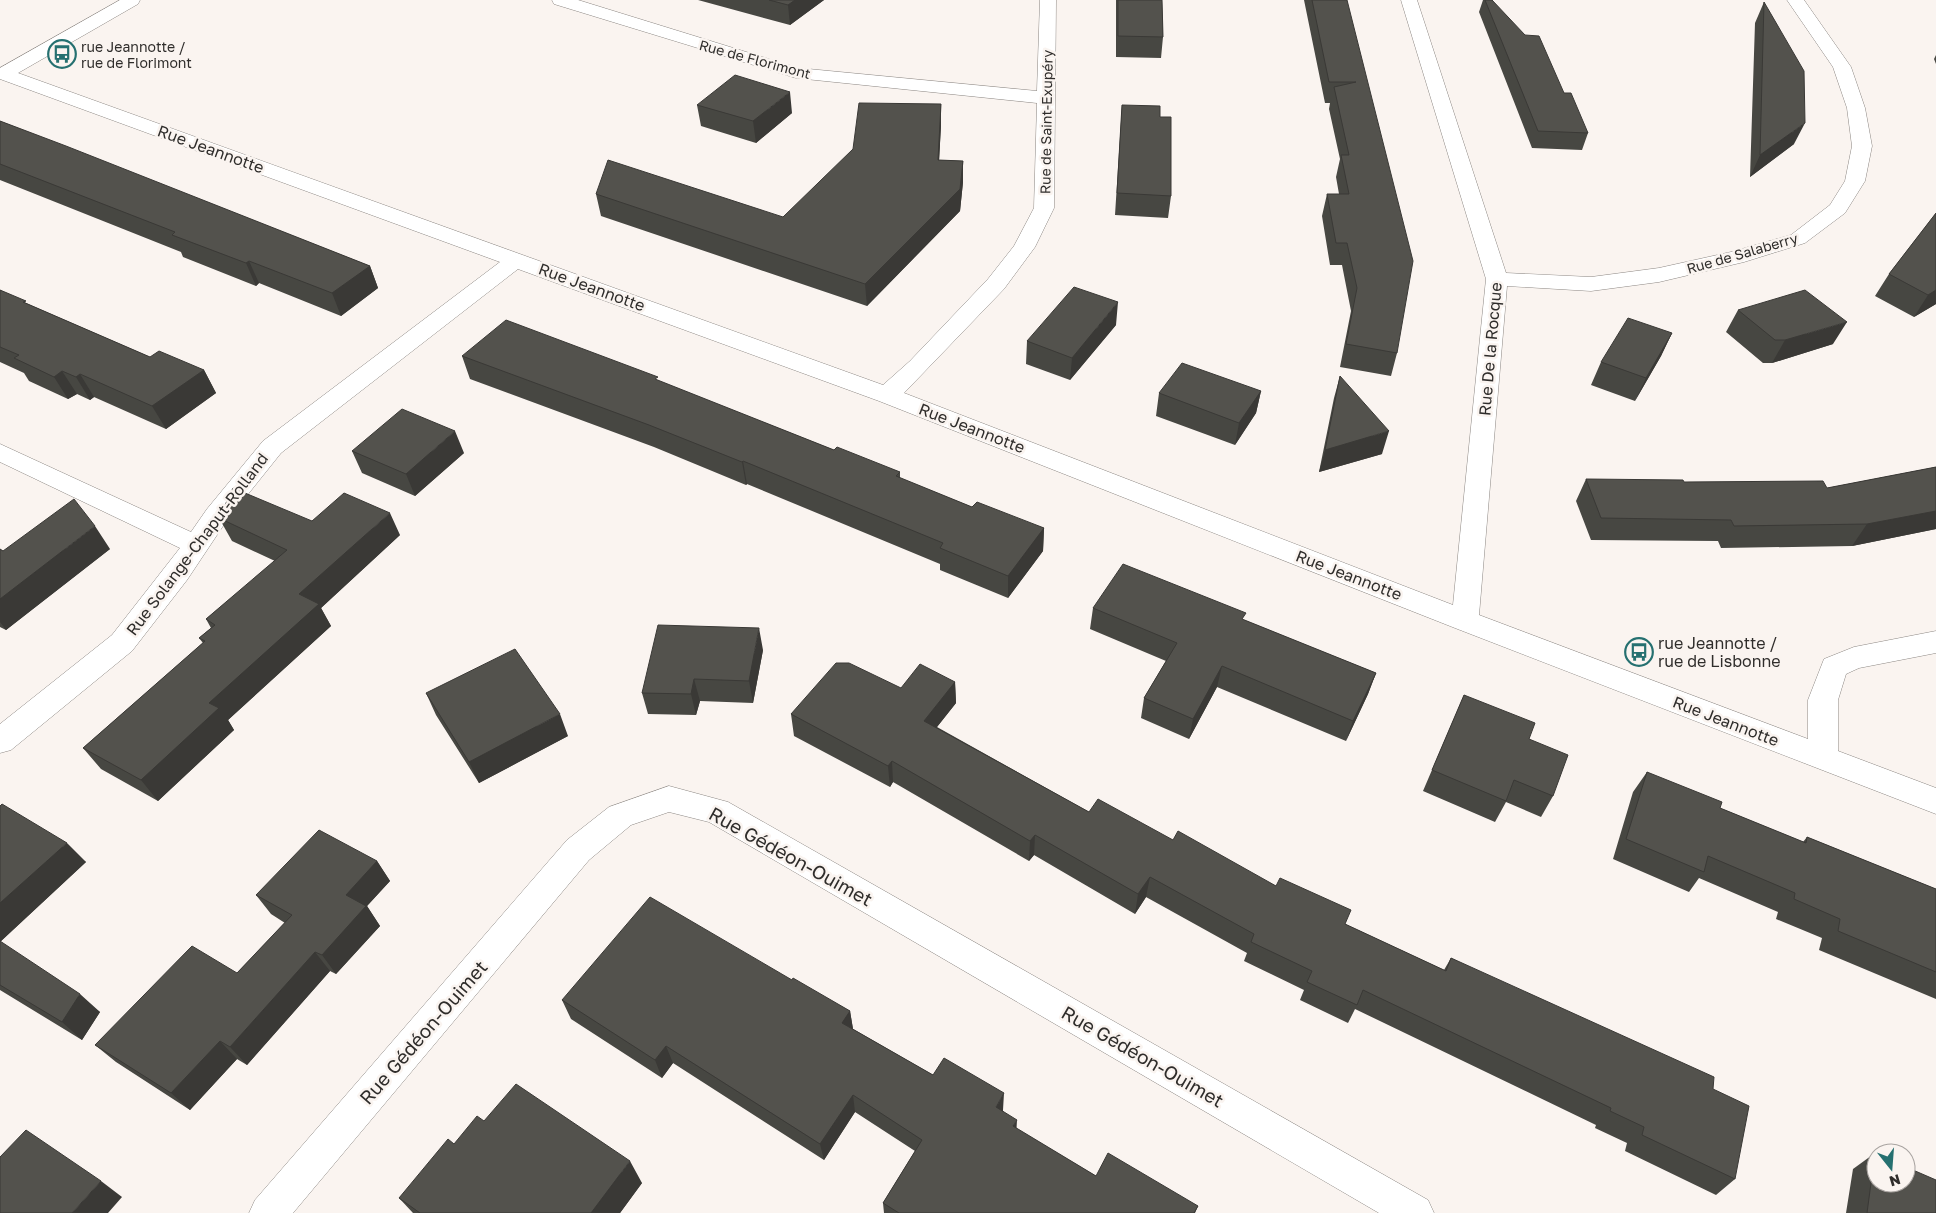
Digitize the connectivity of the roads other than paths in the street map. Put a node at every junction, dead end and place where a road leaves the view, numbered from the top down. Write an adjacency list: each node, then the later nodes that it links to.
1 (132, 0): 6 (street)
2 (560, 0): 7 (street, Rue de Florimont)
3 (1048, 0): 7 (street, Rue de Saint-Exupéry)
4 (1409, 0): 9 (street, Rue De la Rocque)
5 (1795, 0): 9 (street, Rue de Salaberry)
6 (2, 73): 8 (street, Rue Jeannotte)
7 (1046, 98): 10 (street, Rue de Saint-Exupéry)
8 (517, 259): 10 (street, Rue Jeannotte); 12 (street, Rue Solange-Chaput-Rolland)
9 (1497, 279): 13 (street, Rue De la Rocque)
10 (888, 394): 13 (street, Rue Jeannotte)
11 (0, 452): 12 (street)
12 (196, 545): 15 (street, Rue Solange-Chaput-Rolland)
13 (1466, 621): 16 (street, Rue Jeannotte)
14 (1936, 642): 16 (street)
15 (0, 740)
16 (1824, 758): 17 (street, Rue Jeannotte)
17 (1936, 801)
18 (268, 1213): 19 (street, Rue Gédéon-Ouimet)
19 (1414, 1213)

